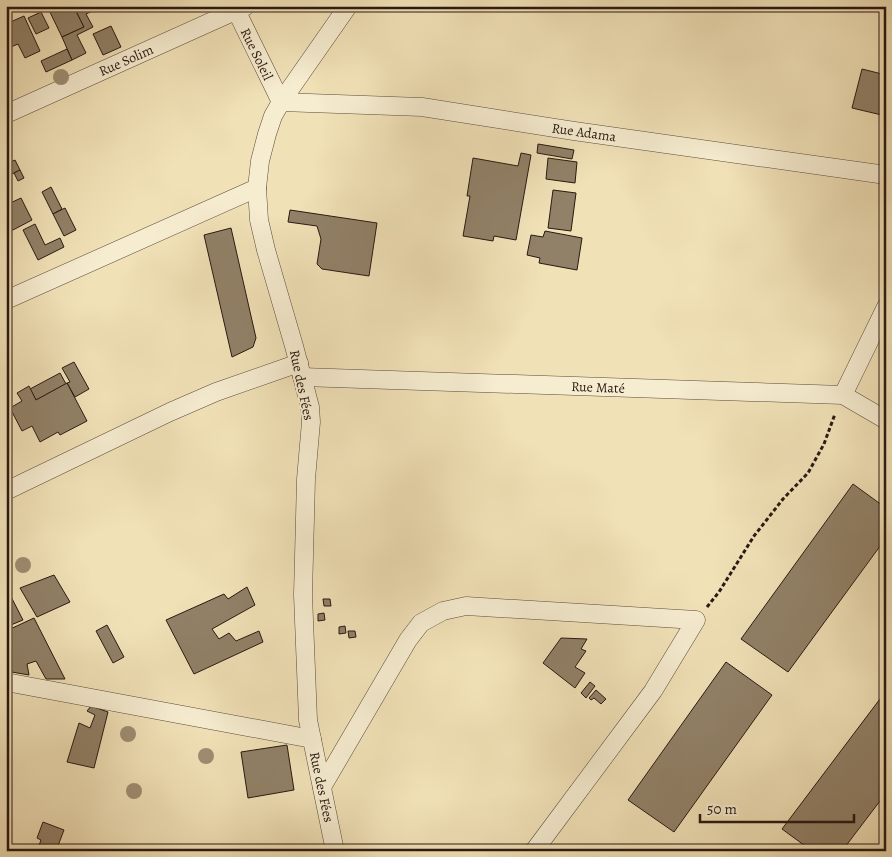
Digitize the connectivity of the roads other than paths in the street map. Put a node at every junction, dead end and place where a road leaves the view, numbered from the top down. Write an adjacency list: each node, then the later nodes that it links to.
1 (348, 6): 3 (street, Rue des Fées)
2 (238, 8): 3 (street, Rue Soleil); 4 (street, Rue Solim)
3 (281, 102): 5 (street, Rue Adama); 6 (street, Rue des Fées)
4 (6, 114)
5 (886, 176)
6 (257, 188): 7 (street); 9 (street, Rue des Fées)
7 (6, 300)
8 (886, 307): 10 (street)
9 (300, 370): 10 (street, Rue Maté); 12 (street); 14 (street, Rue des Fées)
10 (843, 394): 11 (street, Rue Maté)
11 (886, 420)
12 (6, 491)
13 (6, 682): 14 (street)
14 (312, 739): 15 (street, Rue des Fées)
15 (322, 787): 16 (street, Rue des Fées); 17 (street)
16 (335, 851)
17 (534, 851)

